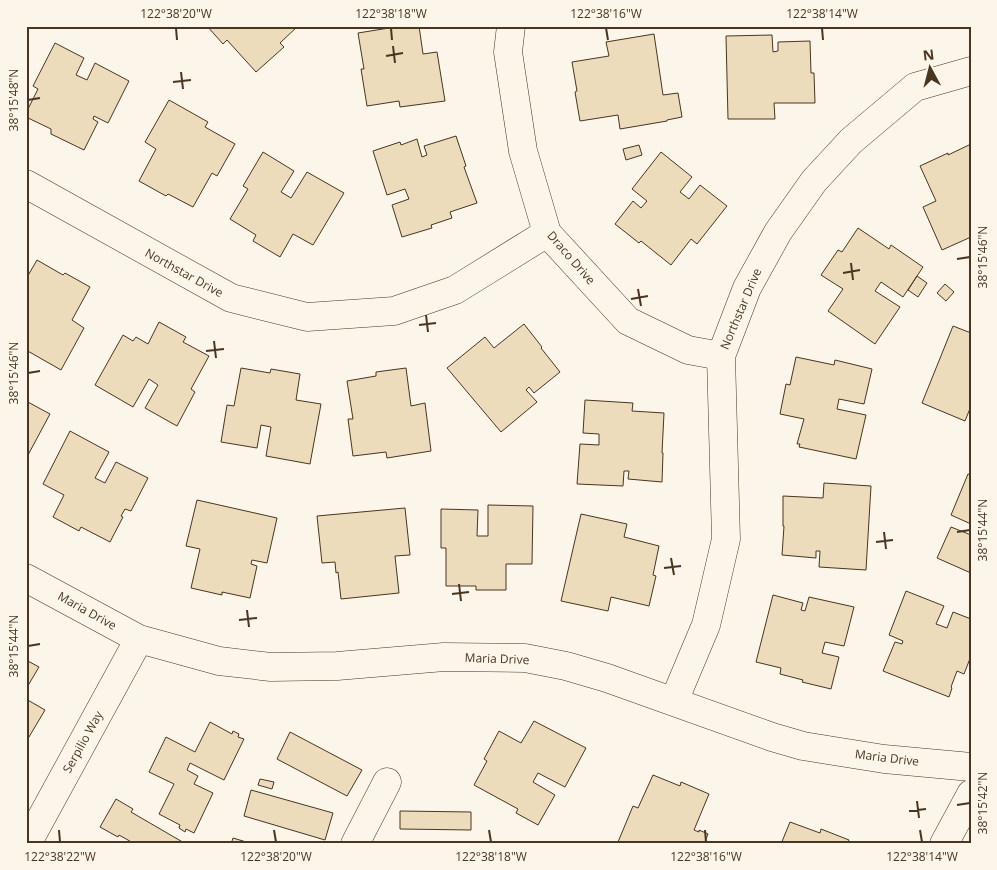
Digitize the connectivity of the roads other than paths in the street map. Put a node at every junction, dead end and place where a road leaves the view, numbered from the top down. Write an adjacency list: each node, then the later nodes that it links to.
1 (512, 26): 4 (street, Draco Drive)
2 (971, 71): 5 (street, Northstar Drive)
3 (26, 184): 4 (street, Northstar Drive)
4 (547, 233): 5 (street, Draco Drive)
5 (721, 356): 8 (street, Northstar Drive)
6 (26, 578): 7 (street, Maria Drive)
7 (139, 639): 8 (street, Maria Drive); 12 (street, Serpilio Way)
8 (674, 701): 9 (street, Maria Drive)
9 (971, 767)
10 (387, 782): 13 (street)
11 (971, 794): 14 (street)
12 (27, 844)
13 (355, 844)
14 (944, 844)

